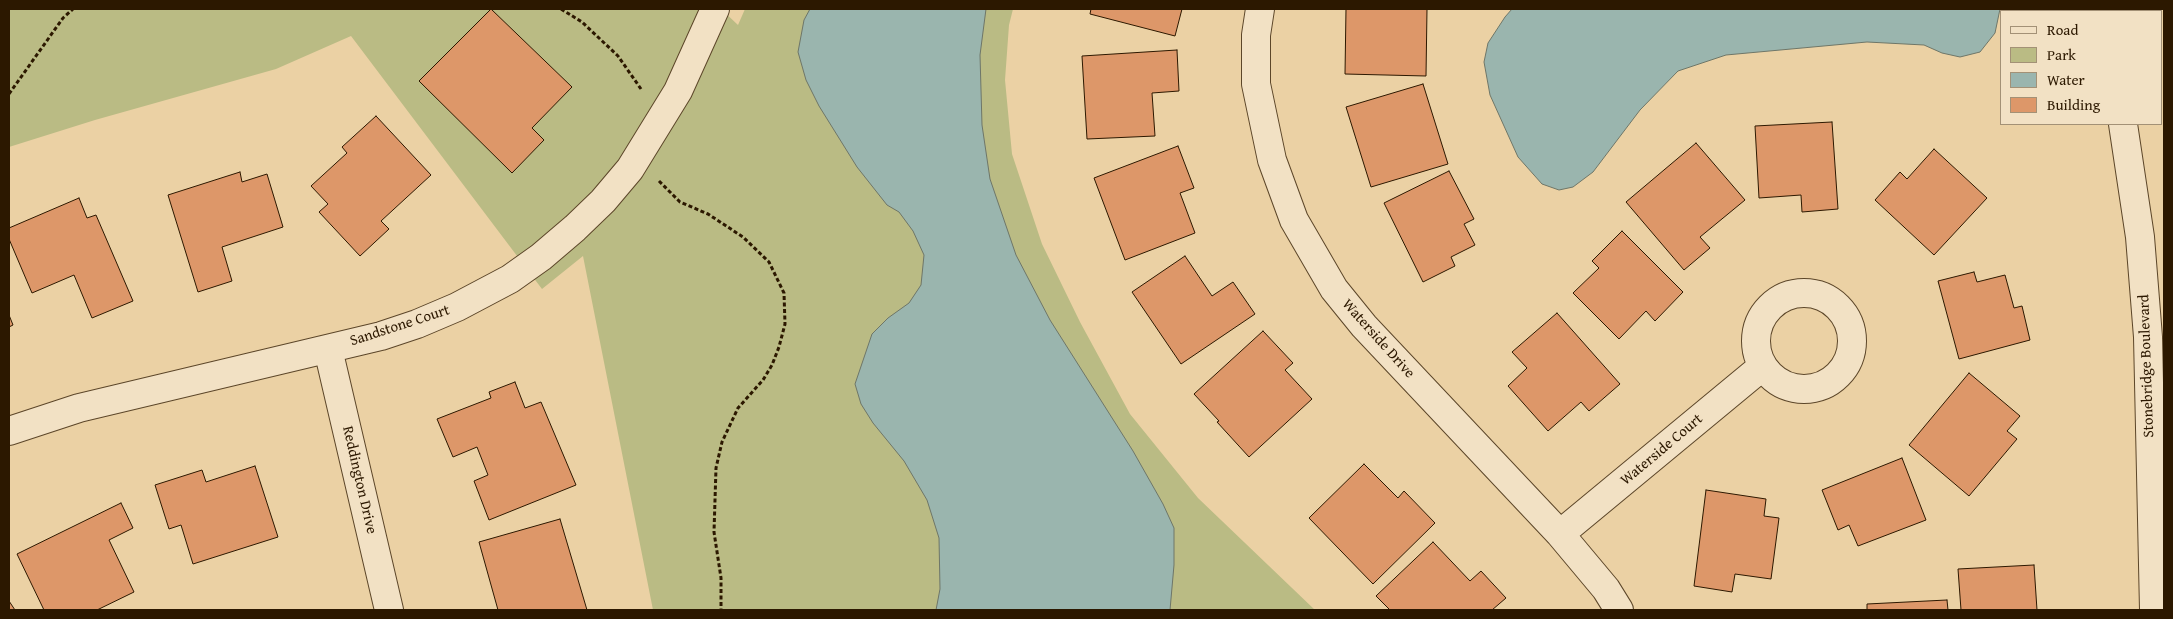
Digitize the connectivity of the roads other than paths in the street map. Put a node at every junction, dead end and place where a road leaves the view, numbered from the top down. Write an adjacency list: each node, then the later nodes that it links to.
1 (715, 9): 4 (street, Sandstone Court)
2 (1260, 9): 7 (street, Waterside Drive)
3 (2123, 125): 10 (street, Stonebridge Boulevard)
4 (328, 349): 6 (street, Sandstone Court); 8 (street, Reddington Drive)
5 (1763, 366): 7 (street, Waterside Court)
6 (9, 431)
7 (1560, 534): 9 (street, Waterside Drive)
8 (389, 610)
9 (1619, 610)
10 (2154, 610)

